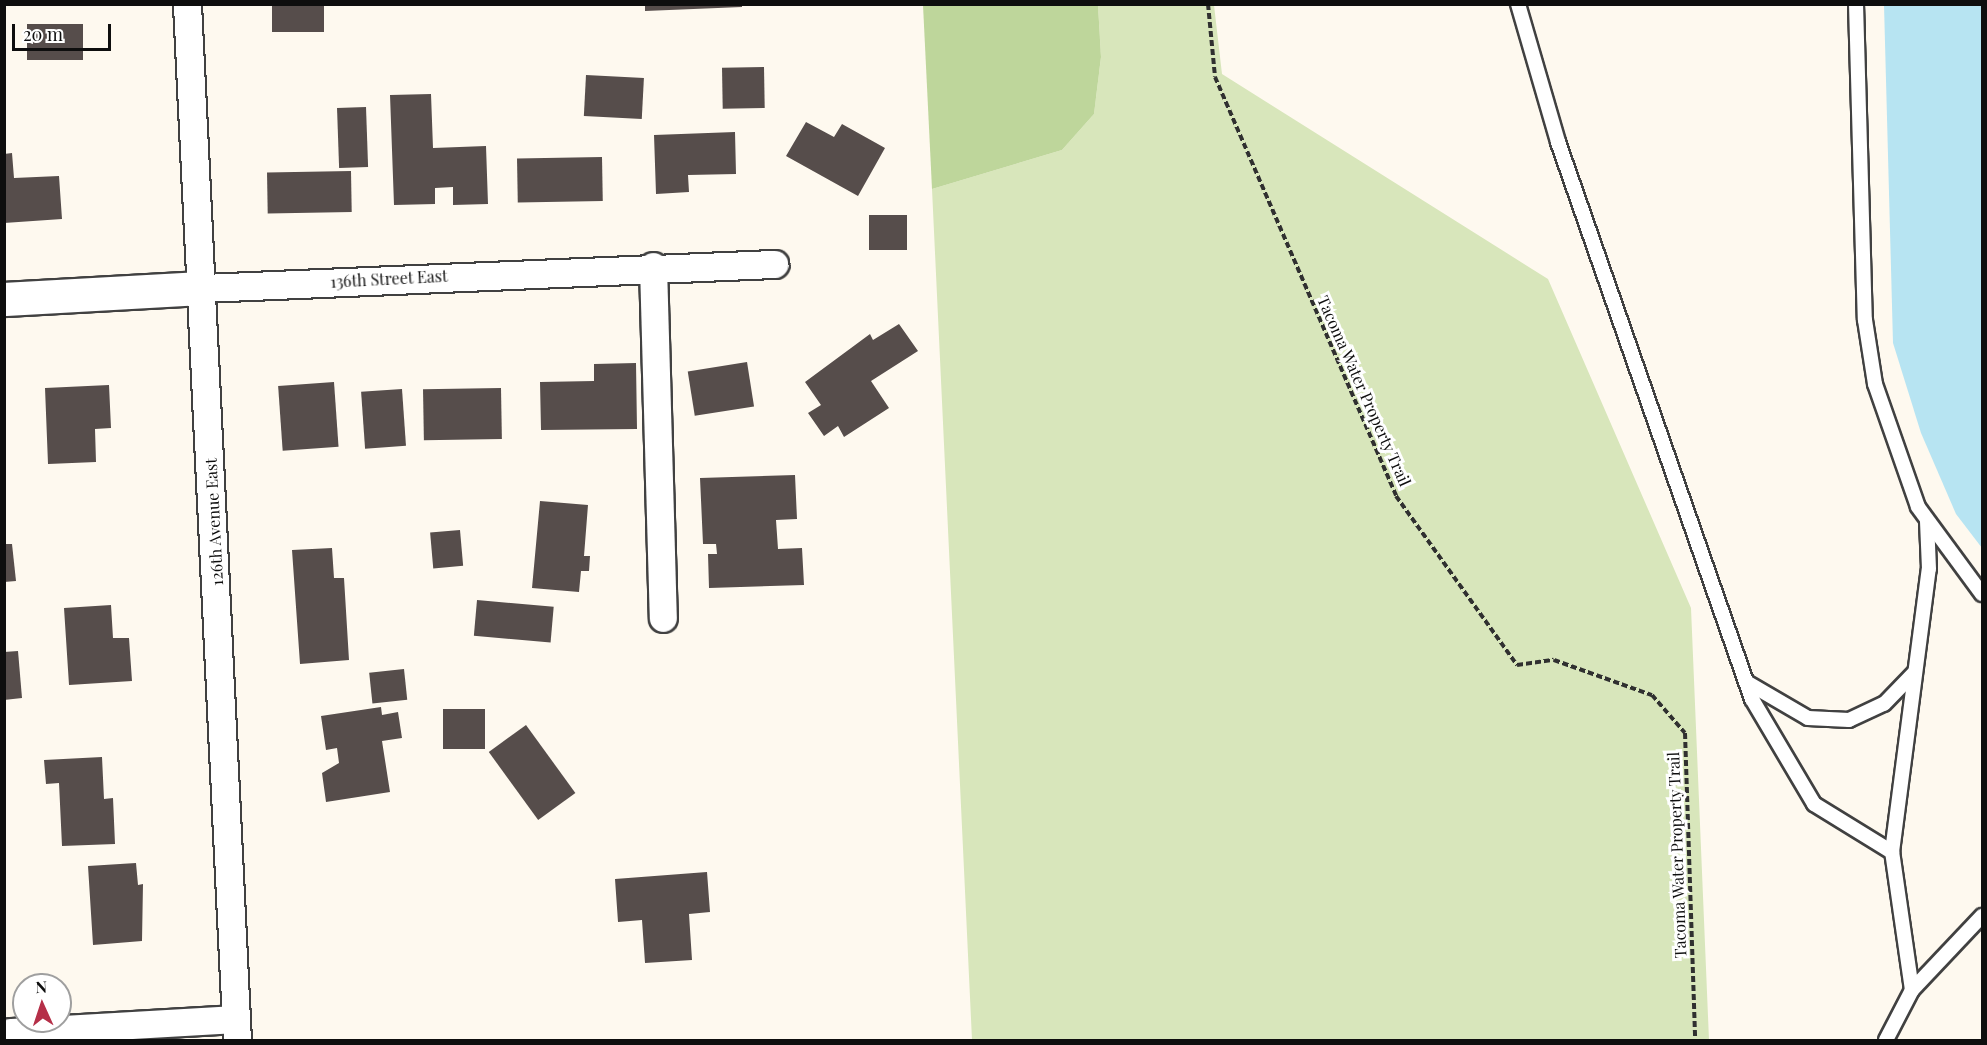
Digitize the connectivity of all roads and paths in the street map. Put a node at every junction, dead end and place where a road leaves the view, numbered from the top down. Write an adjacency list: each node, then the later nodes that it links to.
1 (187, 4): 7 (street, 126th Avenue East)
2 (1208, 4): 19 (path, Tacoma Water Property Trail)
3 (1518, 4): 13 (lane)
4 (1856, 4): 9 (lane)
5 (774, 264): 6 (street, 136th Street East)
6 (653, 266): 7 (street, 136th Street East); 11 (street)
7 (203, 288): 8 (street, 136th Street East); 17 (street, 126th Avenue East)
8 (4, 299)
9 (1927, 519): 10 (lane); 12 (lane)
10 (1983, 594)
11 (663, 618)
12 (1914, 673): 13 (lane); 14 (lane)
13 (1748, 683): 14 (lane)
14 (1892, 852): 16 (lane)
15 (1983, 916): 16 (lane)
16 (1912, 990): 20 (lane)
17 (237, 1030): 18 (street)
18 (10, 1032)
19 (1695, 1041)
20 (1886, 1041)

